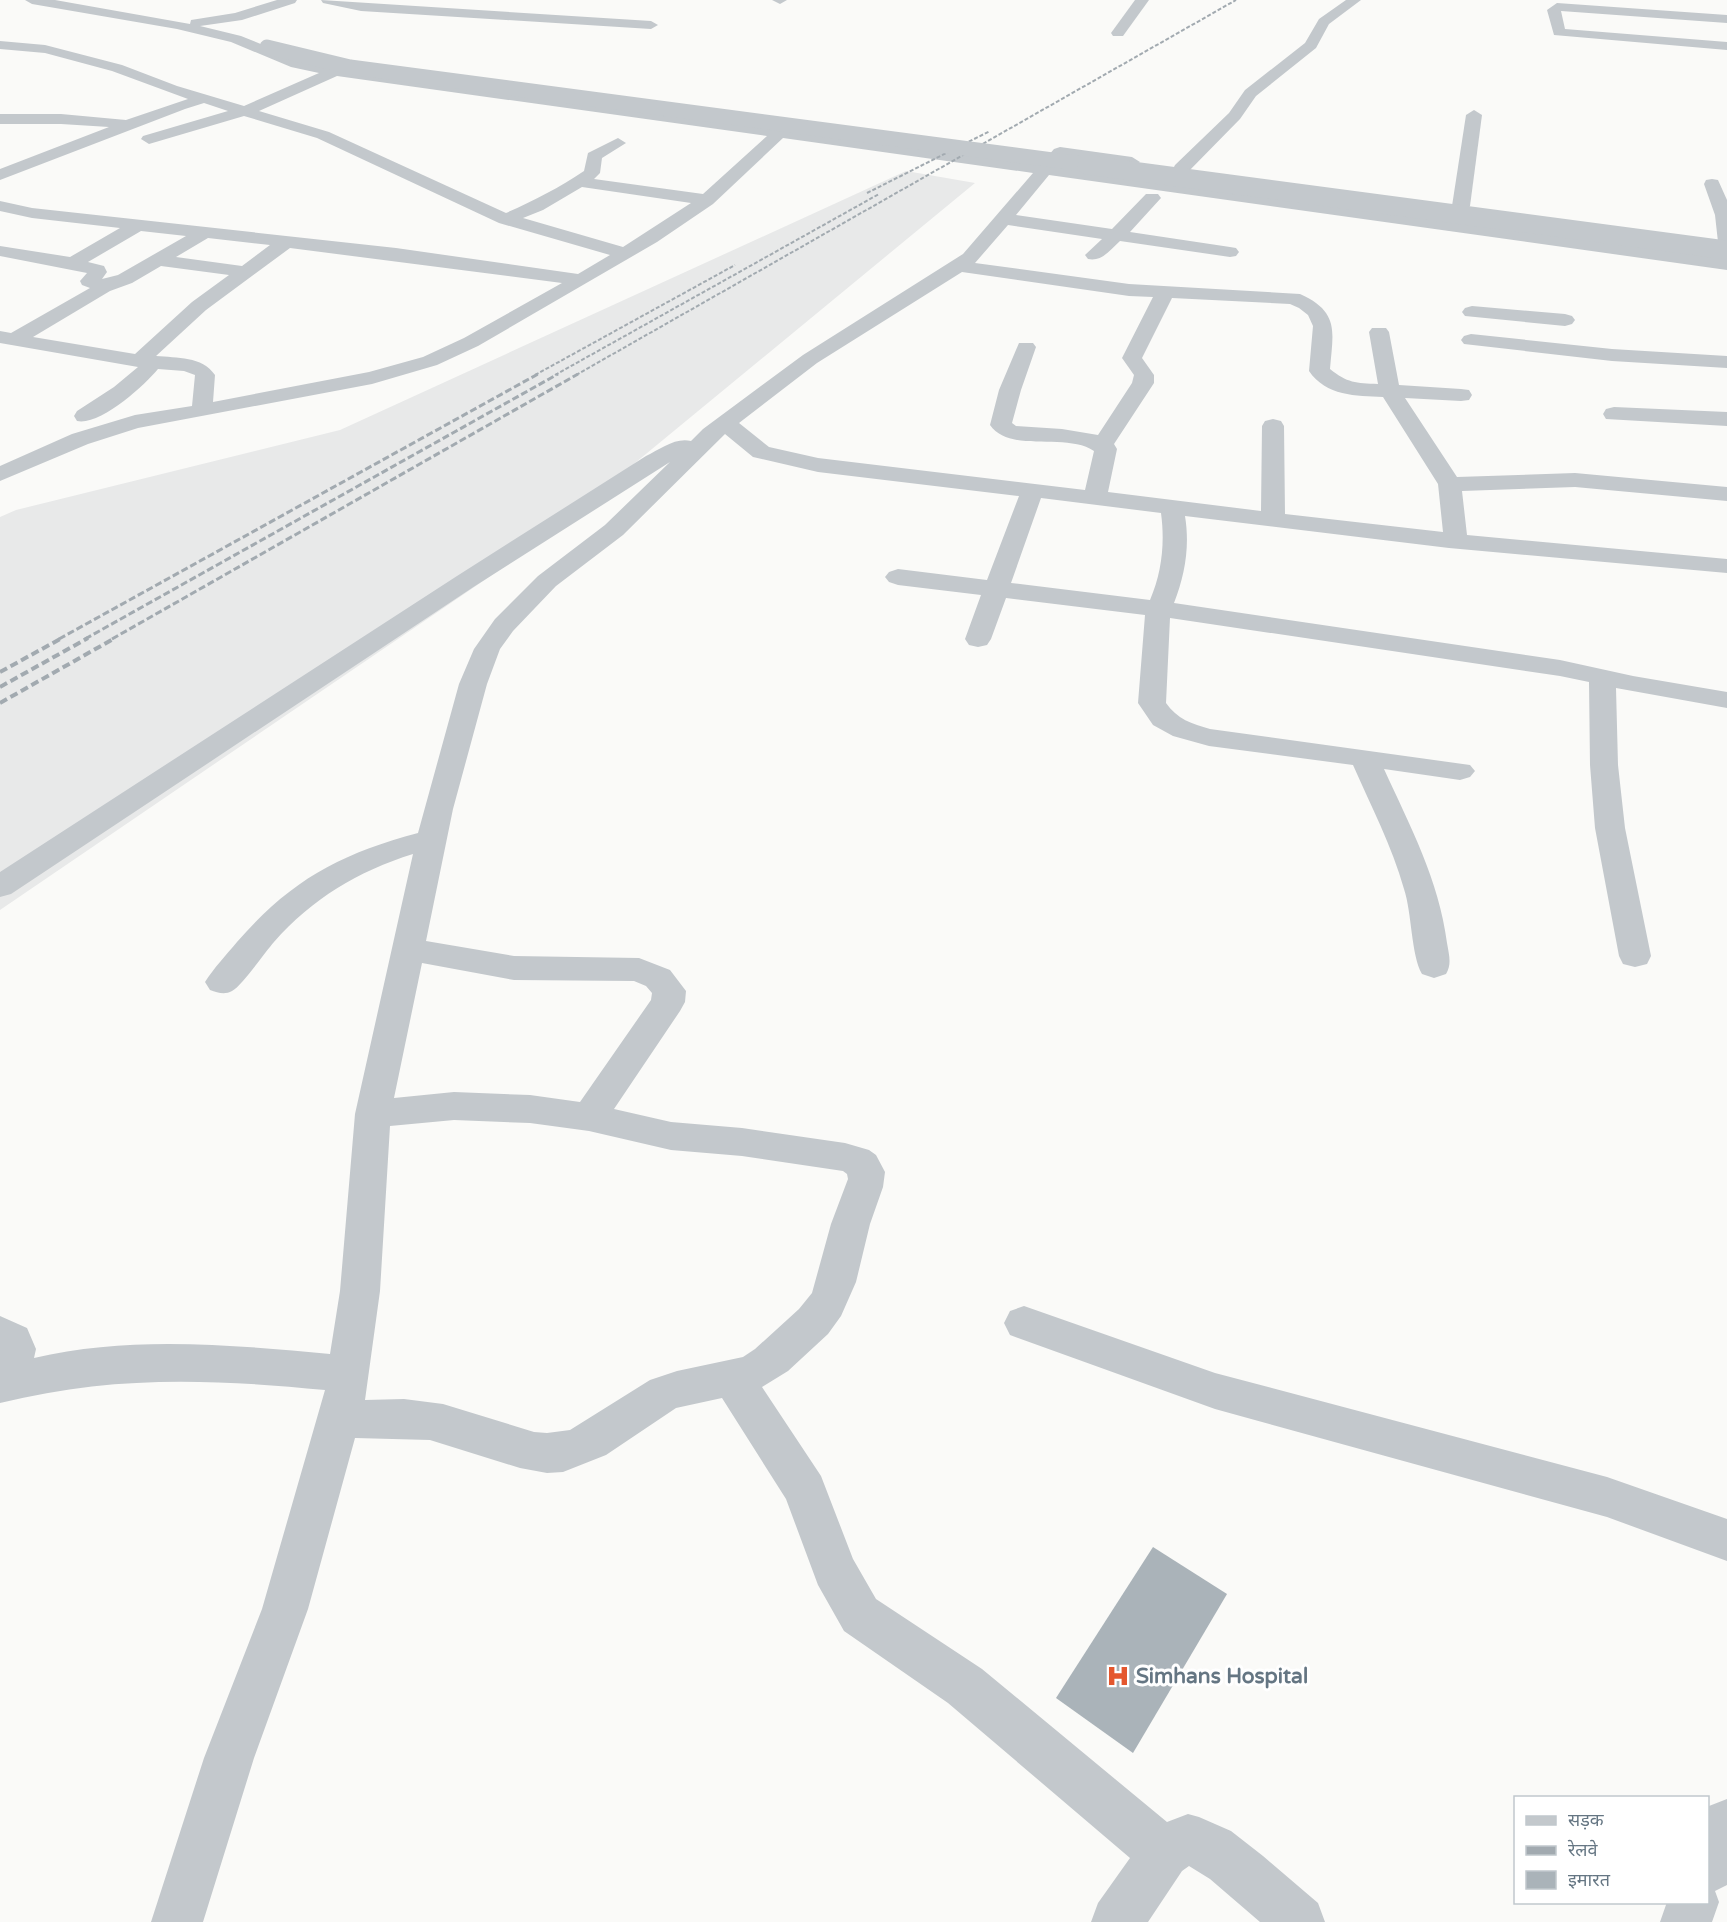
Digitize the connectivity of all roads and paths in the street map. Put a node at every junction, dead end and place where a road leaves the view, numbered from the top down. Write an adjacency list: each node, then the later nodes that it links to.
1 (32, 0): 8 (street)
2 (290, 0): 12 (street)
3 (328, 0): 9 (street)
4 (1142, 0): 15 (street)
5 (1354, 0): 29 (street)
6 (492, 1): 9 (street)
7 (131, 3): 8 (street)
8 (105, 13): 11 (street); 12 (street)
9 (474, 15): 13 (street)
10 (1727, 20): 19 (street)
11 (77, 21)
12 (177, 25): 17 (street)
13 (651, 25)
14 (28, 33): 16 (street)
15 (1118, 33)
16 (0, 37)
17 (237, 39): 20 (street); 45 (street, bridge)
18 (0, 45): 21 (street)
19 (1727, 46)
20 (335, 71): 22 (street); 26 (street)
21 (206, 98): 22 (street); 25 (street)
22 (248, 110): 27 (street); 38 (street)
23 (1474, 115): 37 (street)
24 (0, 119): 25 (street)
25 (127, 124): 31 (street)
26 (778, 134): 30 (street); 35 (street)
27 (149, 139)
28 (618, 142): 32 (street)
29 (1181, 169): 30 (street); 37 (street)
30 (1046, 171): 39 (street); 52 (street)
31 (0, 175)
32 (579, 183): 35 (street); 38 (street)
33 (1712, 184): 44 (street)
34 (1152, 198): 42 (street)
35 (707, 200): 48 (street)
36 (0, 206): 40 (street)
37 (1461, 206): 44 (street)
38 (505, 219): 48 (street)
39 (1005, 219): 42 (street); 53 (street)
40 (138, 225): 41 (street); 51 (street)
41 (204, 233): 43 (street); 50 (street)
42 (1117, 235): 47 (street); 49 (street)
43 (286, 242): 54 (street); 55 (street)
44 (1727, 242)
45 (1727, 250)
46 (0, 251): 51 (street)
47 (1230, 252)
48 (626, 254): 55 (street)
49 (1094, 255)
50 (157, 260): 54 (street); 56 (street)
51 (76, 264): 56 (street)
52 (1727, 264)
53 (959, 266): 57 (street); 72 (street)
54 (246, 272): 64 (street)
55 (581, 280): 68 (street)
56 (103, 287): 60 (street)
57 (1165, 292): 66 (street); 74 (street)
58 (1472, 312): 63 (street)
59 (1379, 332): 66 (street)
60 (8, 338): 64 (street)
61 (1471, 340): 63 (street)
62 (1026, 347): 74 (street)
63 (1564, 350): 65 (street)
64 (146, 361): 68 (street); 70 (street)
65 (1727, 362)
66 (1390, 391): 67 (street); 76 (street)
67 (1461, 395)
68 (202, 411): 75 (street)
69 (1614, 414): 71 (street)
70 (85, 416)
71 (1727, 419)
72 (722, 426): 77 (street); 92 (street); 93 (street)
73 (1273, 426): 81 (street)
74 (1103, 444): 79 (street)
75 (0, 474)
76 (1450, 484): 78 (street); 82 (street)
77 (1032, 489): 79 (street); 85 (street)
78 (1727, 494)
79 (1095, 496): 80 (street)
80 (1172, 507): 81 (street); 86 (street)
81 (1273, 520): 82 (street)
82 (1456, 542): 83 (street)
83 (1727, 566)
84 (898, 577): 85 (street)
85 (996, 589): 86 (street); 87 (street)
86 (1159, 609): 88 (street); 90 (street)
87 (978, 639)
88 (1602, 677): 89 (street); 95 (street)
89 (1727, 700)
90 (1364, 758): 91 (street); 96 (street)
91 (1460, 771)
92 (432, 839): 94 (street); 97 (street)
93 (0, 887)
94 (408, 949): 98 (street); 99 (street)
95 (1635, 956)
96 (1434, 966)
97 (222, 982)
98 (374, 1114): 99 (street); 102 (street)
99 (589, 1117): 103 (street)
100 (1024, 1323): 106 (street)
101 (0, 1333): 104 (street)
102 (348, 1374): 104 (street); 105 (street)
103 (732, 1377): 105 (street); 108 (street)
104 (5, 1383)
105 (339, 1419): 111 (street)
106 (1727, 1540)
107 (1727, 1824): 109 (street)
108 (1164, 1853): 112 (street); 113 (street)
109 (1709, 1864)
110 (1692, 1904): 114 (street)
111 (177, 1922)
112 (1117, 1922)
113 (1299, 1922)
114 (1686, 1922)

